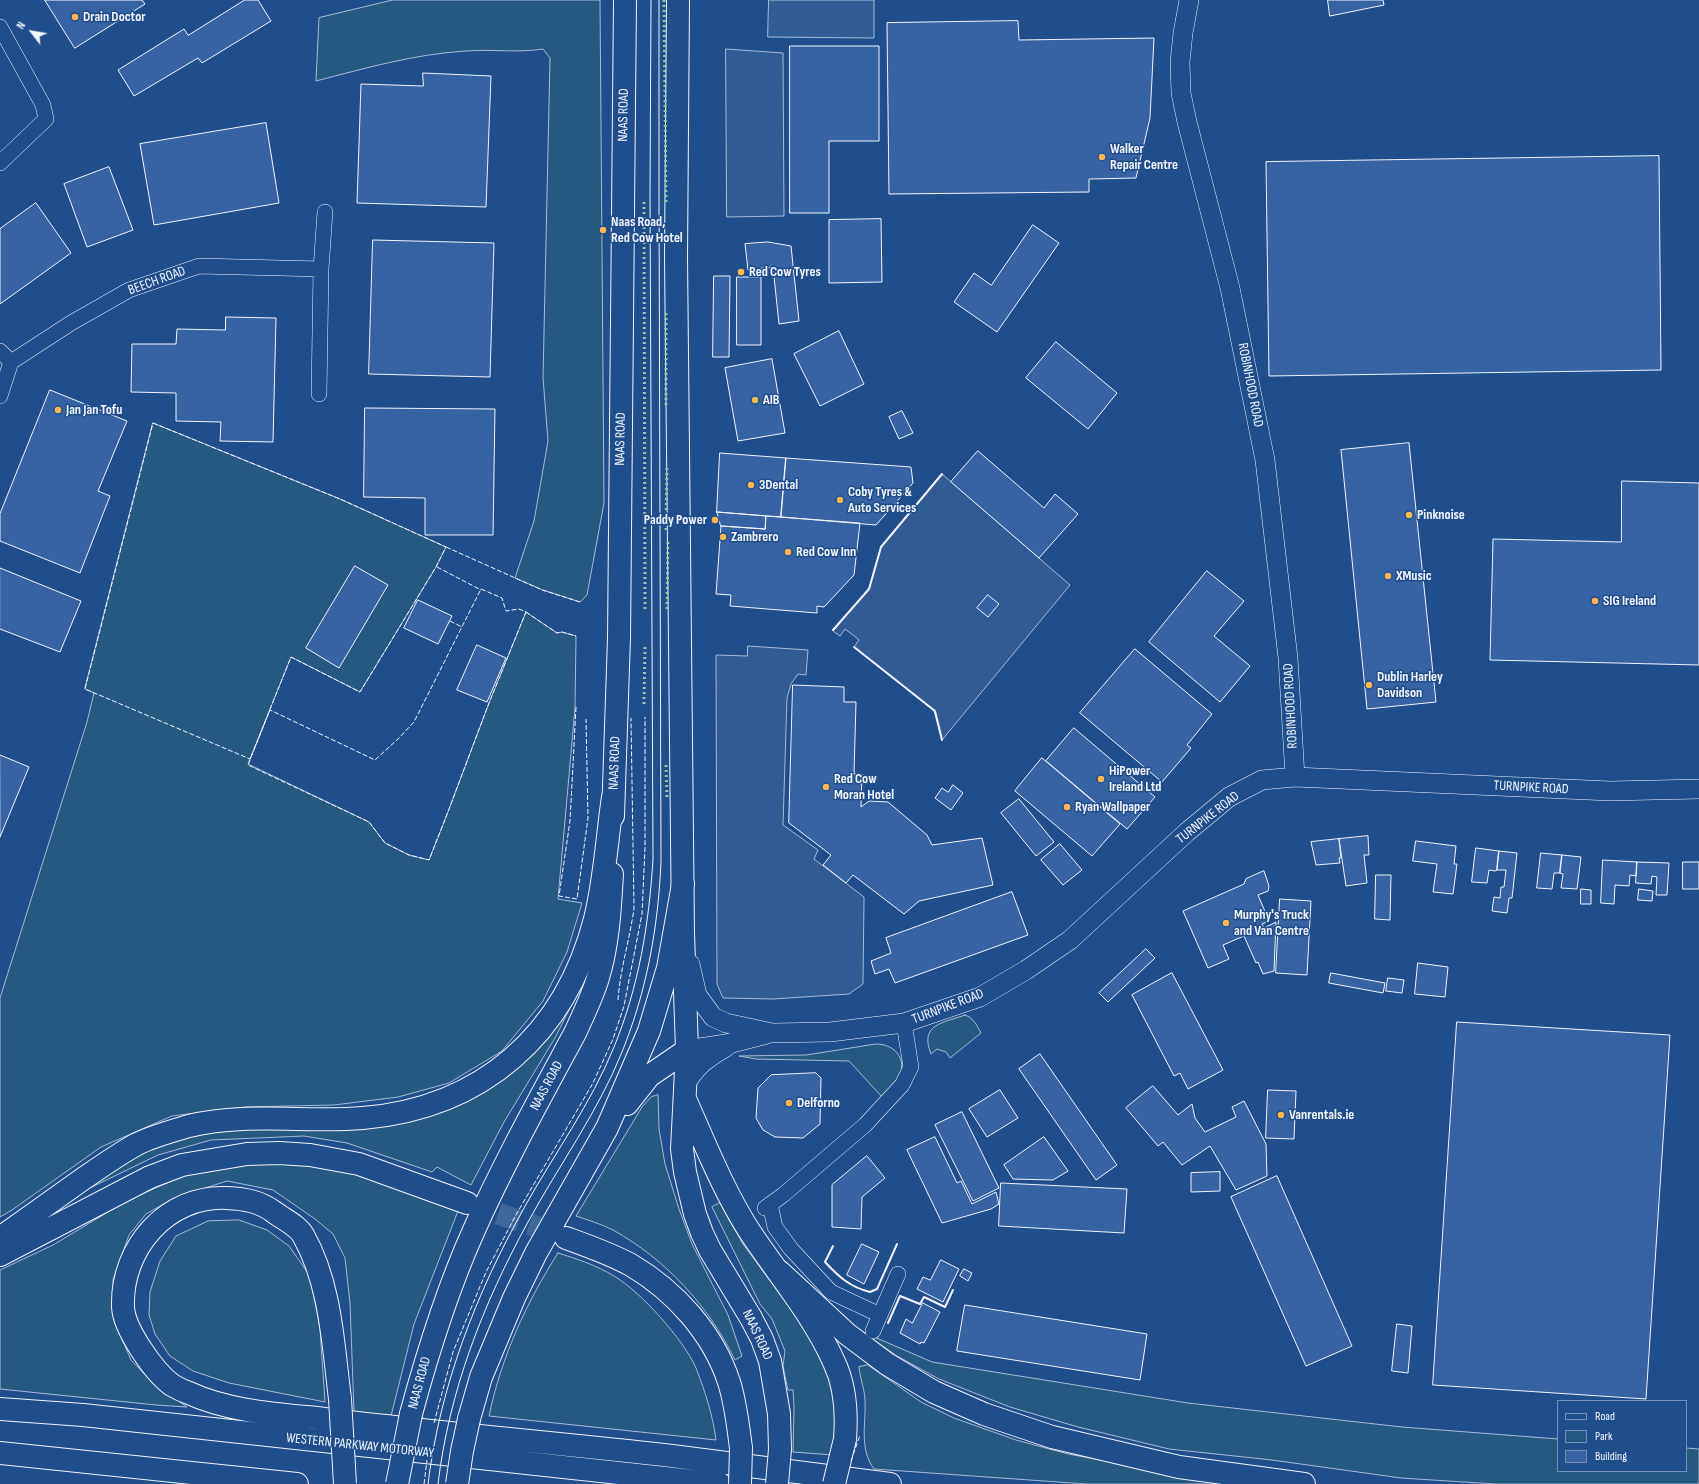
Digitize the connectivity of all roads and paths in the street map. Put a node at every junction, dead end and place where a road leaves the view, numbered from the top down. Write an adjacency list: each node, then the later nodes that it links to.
1 (625, 0): 13 (main road, NAAS ROAD)
2 (678, 0): 14 (main road, NAAS ROAD)
3 (1189, 0): 11 (street, ROBINHOOD ROAD)
4 (0, 27): 5 (street)
5 (0, 163)
6 (325, 212): 7 (street)
7 (321, 269): 8 (street, BEECH ROAD); 9 (street)
8 (5, 357): 10 (street)
9 (319, 394)
10 (0, 396)
11 (1295, 777): 12 (street, TURNPIKE ROAD); 16 (street, TURNPIKE ROAD)
12 (1699, 789)
13 (613, 797): 23 (main road); 36 (main road, NAAS ROAD, bridge)
14 (683, 884): 15 (main road, NAAS ROAD); 21 (main road)
15 (683, 933): 17 (street); 19 (main road, NAAS ROAD)
16 (904, 1023): 17 (street, TURNPIKE ROAD); 28 (street)
17 (772, 1033): 18 (street)
18 (732, 1043): 19 (street); 20 (street)
19 (687, 1050): 20 (main road, NAAS ROAD); 21 (main road)
20 (685, 1092): 26 (main road); 40 (main road, NAAS ROAD, bridge)
21 (607, 1128): 37 (main road, bridge)
22 (467, 1202): 25 (main road)
23 (0, 1238)
24 (566, 1238): 39 (main road, bridge)
25 (0, 1255)
26 (780, 1272): 41 (main road, bridge); 43 (main road)
27 (898, 1274): 28 (street)
28 (880, 1315): 29 (street)
29 (873, 1331)
30 (0, 1410): 38 (main road, WESTERN PARKWAY MOTORWAY)
31 (0, 1454): 34 (main road)
32 (0, 1458): 33 (main road)
33 (163, 1484)
34 (297, 1484)
35 (345, 1484): 42 (main road, bridge)
36 (397, 1484)
37 (457, 1484)
38 (720, 1484)
39 (740, 1484)
40 (777, 1484)
41 (834, 1484)
42 (890, 1484)
43 (1304, 1484)

